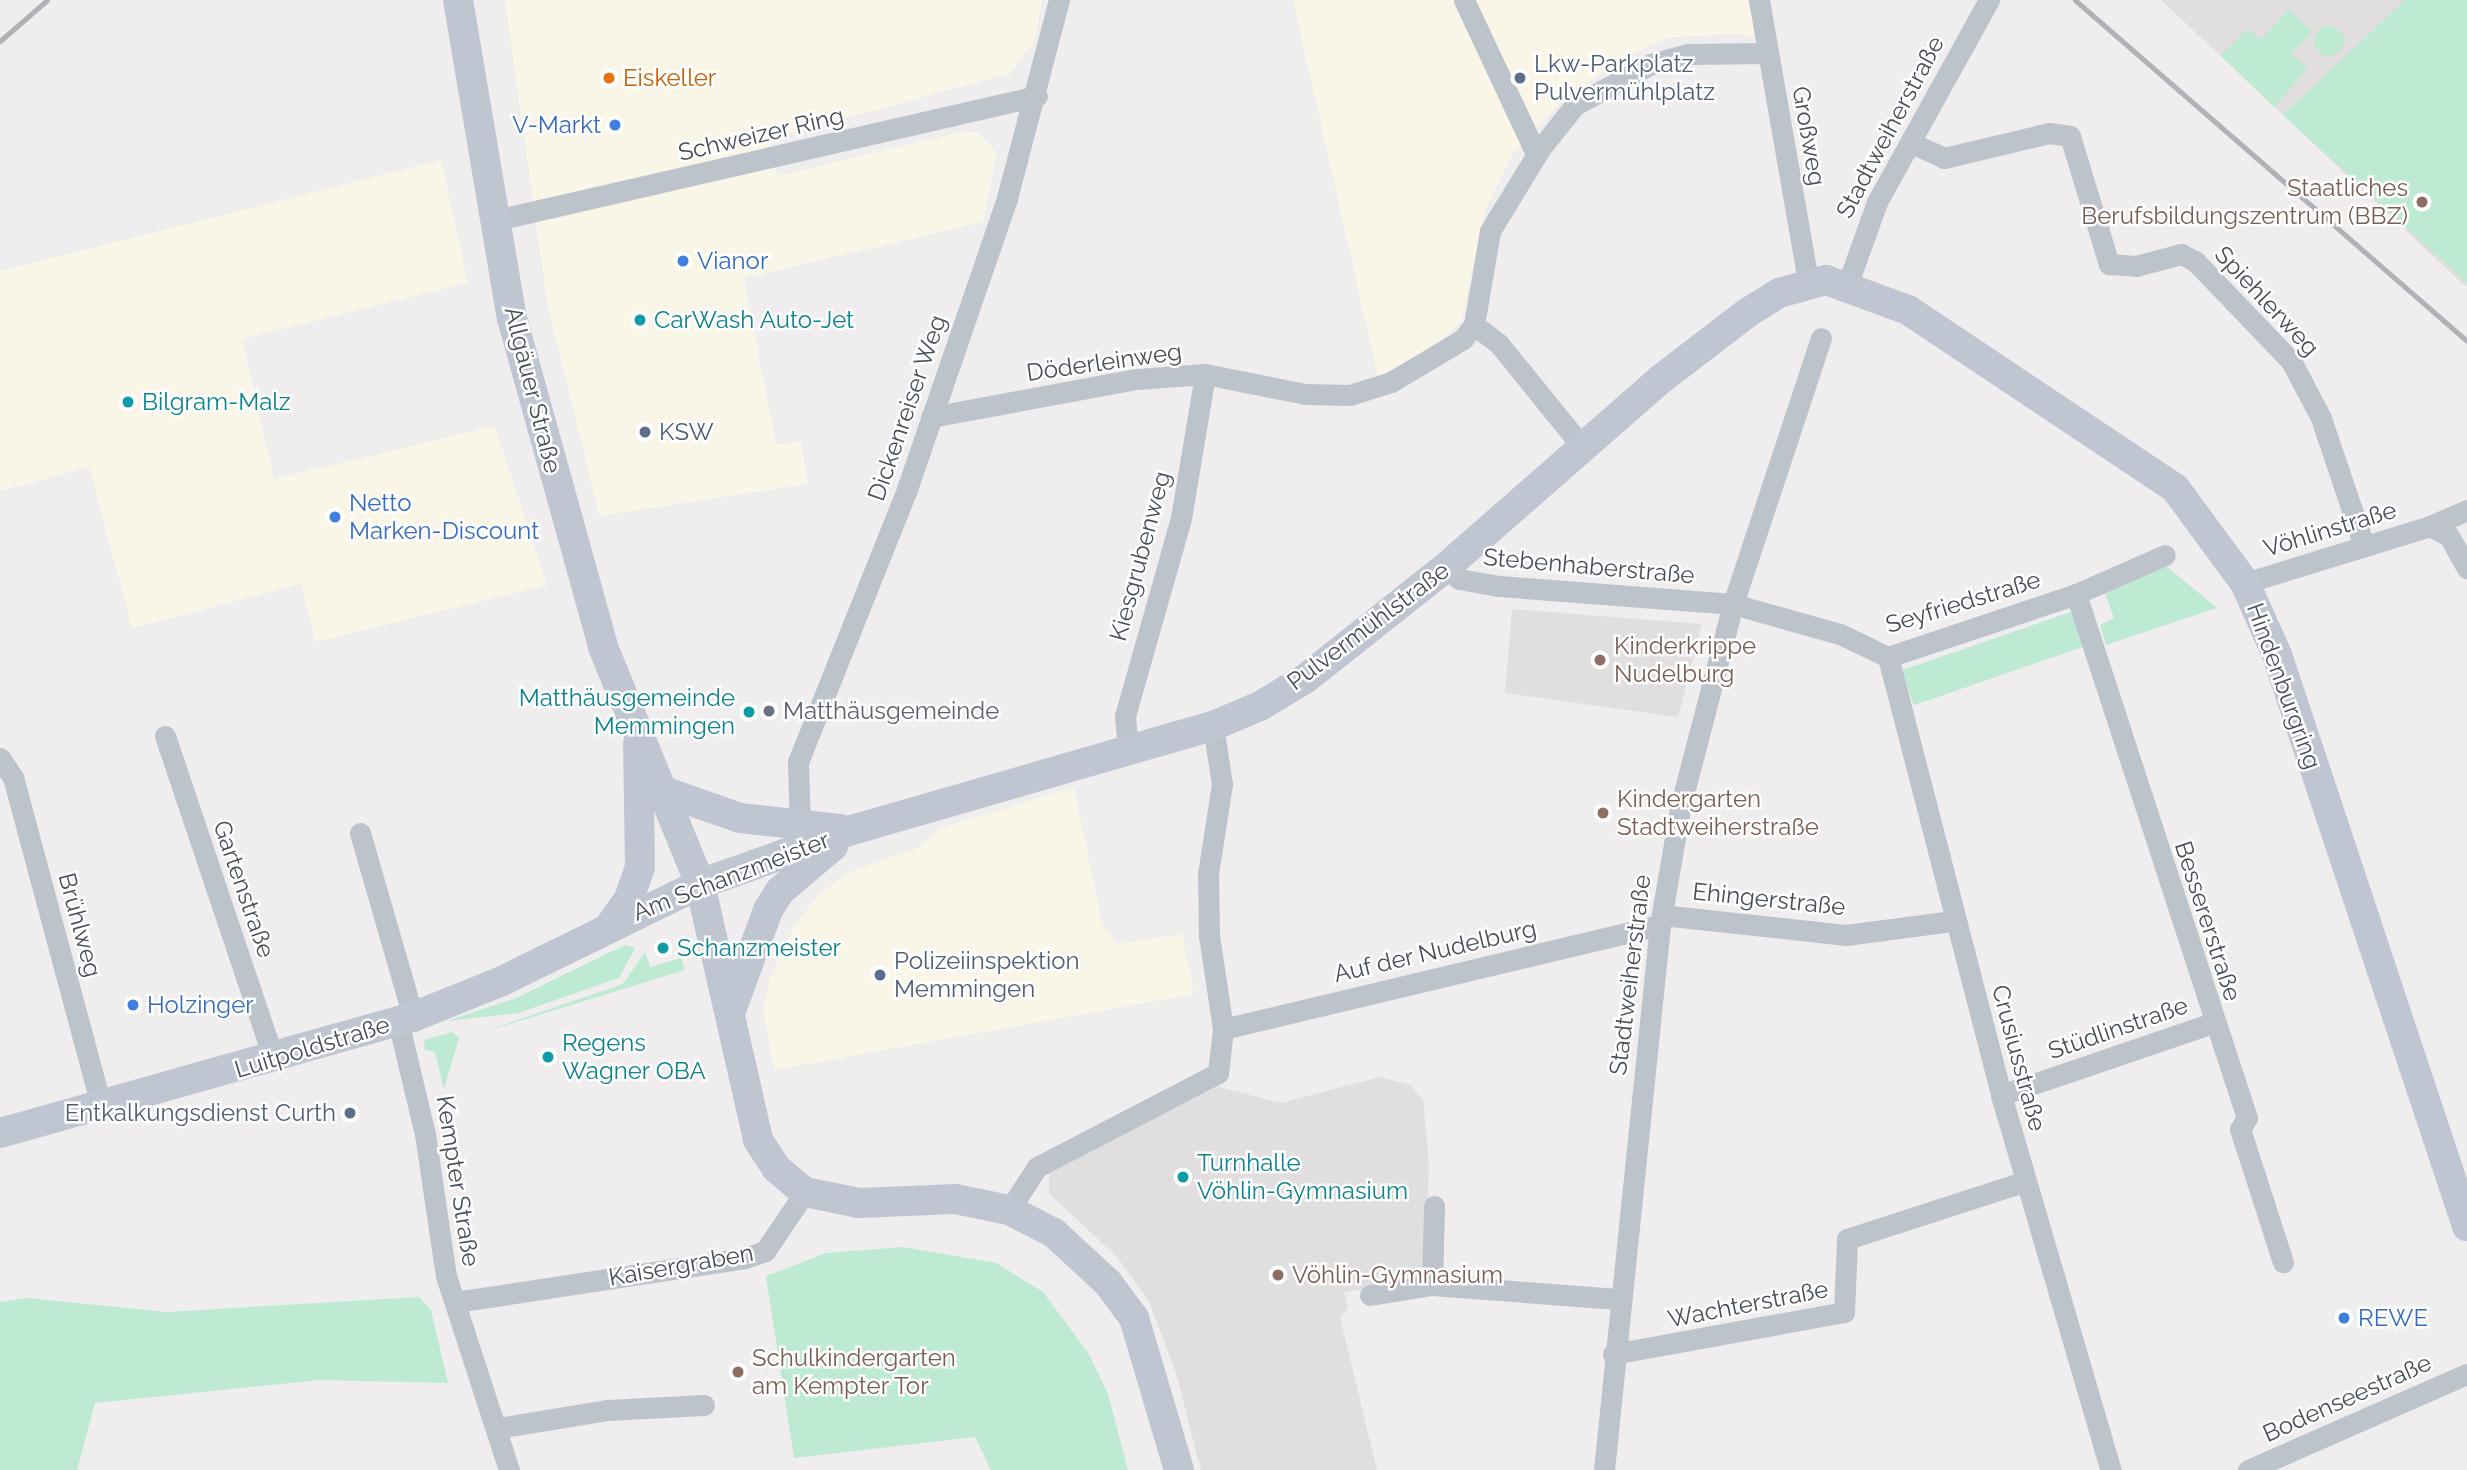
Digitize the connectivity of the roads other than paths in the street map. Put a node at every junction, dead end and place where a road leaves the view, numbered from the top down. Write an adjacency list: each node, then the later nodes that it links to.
1 (458, 0): 10 (main road, Allgäuer Straße)
2 (1059, 0): 7 (street, Dickenreiser Weg)
3 (1464, 0): 9 (street)
4 (1759, 0): 6 (street, Großweg)
5 (1989, 0): 8 (street, Stadtweiherstraße)
6 (1768, 53): 9 (street); 11 (street, Großweg)
7 (1037, 96): 10 (street, Schweizer Ring); 16 (street, Dickenreiser Weg)
8 (1911, 143): 12 (street, Stadtweiherstraße); 20 (street, Spiehlerweg)
9 (1536, 154): 13 (street)
10 (496, 220): 29 (main road, Allgäuer Straße)
11 (1808, 282): 12 (main road, Hindenburgring); 17 (main road, Pulvermühlstraße)
12 (1848, 283): 24 (main road, Hindenburgring)
13 (1474, 325): 15 (street, Döderleinweg); 17 (street)
14 (1821, 338): 26 (street, Stadtweiherstraße)
15 (1205, 374): 16 (street, Döderleinweg); 31 (street, Kiesgrubenweg)
16 (931, 417): 34 (street, Dickenreiser Weg)
17 (1584, 449): 22 (main road, Pulvermühlstraße)
18 (2467, 510): 19 (street, Vöhlinstraße)
19 (2430, 526): 20 (street, Vöhlinstraße); 23 (street, Vöhlinstraße)
20 (2364, 546): 24 (street, Vöhlinstraße)
21 (2165, 555): 25 (street, Seyfriedstraße)
22 (1445, 569): 26 (street, Stebenhaberstraße); 28 (main road, Pulvermühlstraße)
23 (2467, 569)
24 (2245, 583): 53 (main road, Hindenburgring)
25 (2076, 594): 27 (street, Seyfriedstraße); 43 (street, Bessererstraße)
26 (1733, 604): 27 (street, Seyfriedstraße); 38 (street, Stadtweiherstraße)
27 (1888, 657): 39 (street, Crusiusstraße)
28 (1213, 726): 31 (main road, Pulvermühlstraße); 44 (street)
29 (638, 733): 33 (main road, Allgäuer Straße); 40 (main road)
30 (165, 736): 45 (street, Gartenstraße)
31 (1128, 750): 35 (main road, Pulvermühlstraße)
32 (0, 758): 47 (street, Brühlweg)
33 (666, 792): 34 (main road); 37 (main road, Allgäuer Straße)
34 (800, 827): 35 (main road)
35 (852, 830): 37 (main road, Am Schanzmeister); 41 (main road)
36 (360, 833): 42 (street, Kempter Straße)
37 (700, 884): 40 (main road, Am Schanzmeister); 41 (main road, Allgäuer Straße)
38 (1661, 920): 39 (street, Ehingerstraße); 44 (street, Auf der Nudelburg); 57 (street, Stadtweiherstraße)
39 (1953, 921): 46 (street, Crusiusstraße)
40 (611, 924): 42 (main road, Luitpoldstraße)
41 (729, 1014): 50 (main road, Allgäuer Straße)
42 (406, 1019): 45 (main road, Luitpoldstraße); 58 (street, Kempter Straße)
43 (2213, 1023): 46 (street, Stüdlinstraße); 54 (street, Bessererstraße)
44 (1223, 1029): 52 (street)
45 (274, 1059): 47 (main road, Luitpoldstraße)
46 (2001, 1096): 49 (street, Crusiusstraße)
47 (102, 1108): 48 (main road, Luitpoldstraße)
48 (0, 1133)
49 (2024, 1182): 59 (street, Wachterstraße); 67 (street, Crusiusstraße)
50 (805, 1192): 52 (main road); 58 (street, Kaisergraben)
51 (1434, 1206): 55 (street)
52 (1009, 1210): 65 (main road)
53 (2467, 1226)
54 (2283, 1262)
55 (1432, 1286): 56 (street); 57 (street)
56 (1370, 1296)
57 (1620, 1299): 59 (street, Stadtweiherstraße)
58 (455, 1302): 62 (street, Kempter Straße)
59 (1613, 1354): 66 (street, Stadtweiherstraße)
60 (2467, 1374): 68 (street, Bodenseestraße)
61 (704, 1405): 62 (street)
62 (498, 1431): 63 (street, Kempter Straße); 64 (street, Kempter Straße)
63 (494, 1470)
64 (509, 1470)
65 (1180, 1470)
66 (1604, 1470)
67 (2111, 1470)
68 (2248, 1470)

